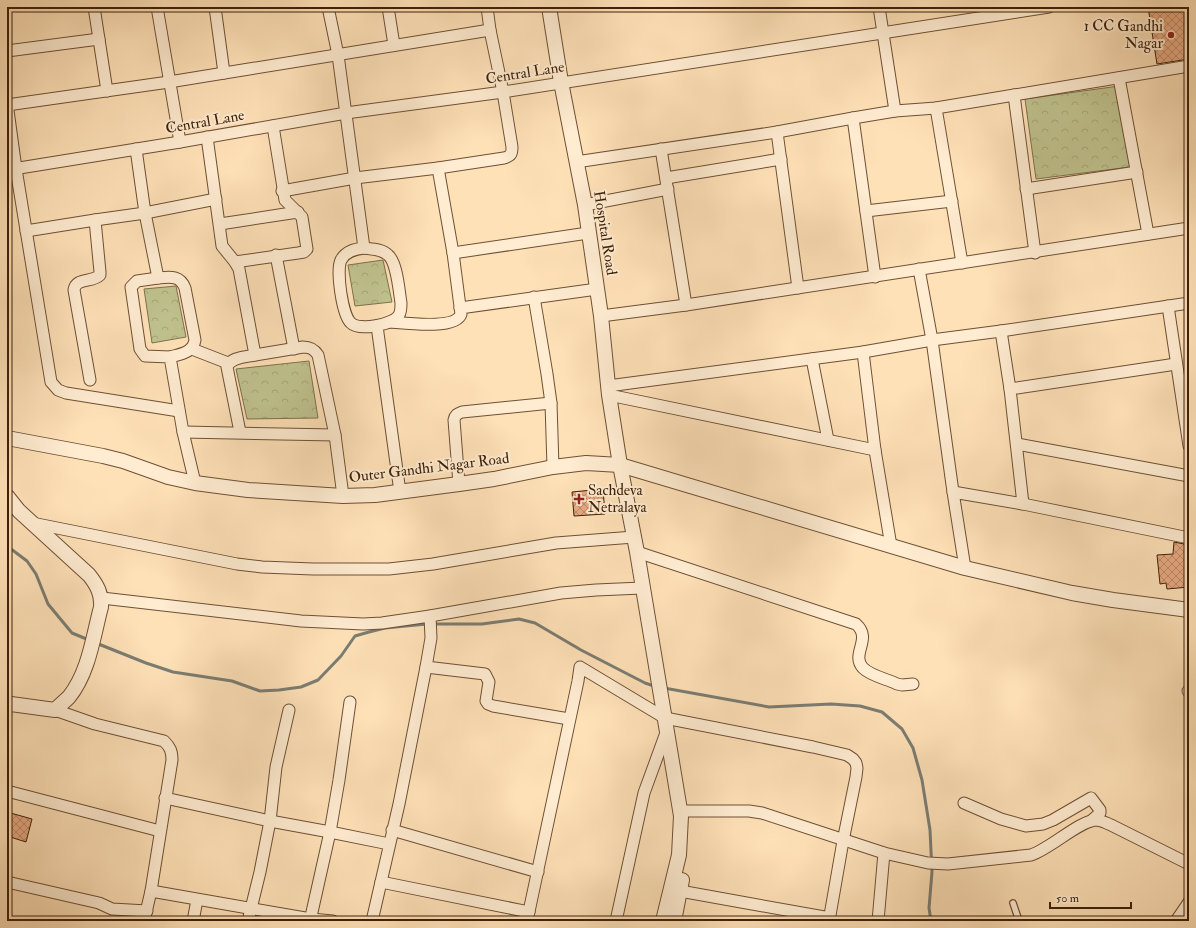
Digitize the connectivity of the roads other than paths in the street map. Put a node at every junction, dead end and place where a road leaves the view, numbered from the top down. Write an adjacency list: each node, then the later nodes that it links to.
1 (94, 7): 12 (street)
2 (157, 7): 19 (street)
3 (216, 7): 17 (street)
4 (328, 7): 15 (street)
5 (388, 7): 13 (street)
6 (487, 7): 10 (street)
7 (549, 7): 20 (street, Hospital Road)
8 (879, 7): 11 (street)
9 (1049, 7): 11 (street, Central Lane)
10 (490, 30): 13 (street); 22 (street)
11 (884, 33): 20 (street, Central Lane); 26 (street)
12 (99, 39): 14 (street); 21 (street)
13 (394, 45): 15 (street)
14 (7, 51)
15 (338, 55): 17 (street); 27 (street)
16 (1189, 66): 18 (street)
17 (224, 73): 19 (street)
18 (1119, 78): 23 (street); 39 (street)
19 (169, 82): 21 (street); 32 (street)
20 (561, 82): 22 (street, Central Lane); 36 (street, Hospital Road)
21 (107, 91): 24 (street)
22 (503, 92): 27 (street, Central Lane); 37 (street)
23 (1014, 95): 25 (street); 42 (street)
24 (7, 104): 38 (street)
25 (936, 108): 26 (street); 45 (street)
26 (895, 111): 28 (street)
27 (346, 113): 29 (street, Central Lane); 40 (street)
28 (853, 118): 30 (street); 47 (street)
29 (273, 126): 31 (street, Central Lane); 43 (street)
30 (777, 132): 34 (street); 35 (street)
31 (207, 137): 32 (street, Central Lane); 44 (street)
32 (180, 142): 33 (street, Central Lane)
33 (136, 149): 38 (street, Central Lane); 49 (street)
34 (661, 149): 36 (street); 41 (street)
35 (780, 159): 41 (street); 65 (street)
36 (576, 162): 46 (street, Hospital Road)
37 (438, 168): 40 (street); 58 (street)
38 (12, 170): 53 (street)
39 (1137, 172): 42 (street); 55 (street)
40 (356, 178): 43 (street); 56 (street)
41 (667, 183): 46 (street); 69 (street)
42 (1026, 189): 57 (street)
43 (282, 190): 48 (street)
44 (216, 199): 49 (street); 51 (street)
45 (952, 201): 47 (street); 61 (street)
46 (585, 205): 54 (street, Hospital Road)
47 (866, 211): 63 (street)
48 (298, 212): 51 (street); 59 (street)
49 (145, 213): 50 (street); 64 (street)
50 (94, 220): 53 (street); 85 (street)
51 (220, 224): 60 (street)
52 (1189, 228): 55 (street)
53 (26, 231): 89 (street)
54 (588, 233): 58 (street); 66 (street, Hospital Road)
55 (1148, 234): 57 (street)
56 (364, 248): 73 (street); 74 (street)
57 (1035, 252): 61 (street)
58 (453, 253): 71 (street)
59 (276, 255): 60 (street); 78 (street)
60 (235, 262): 80 (street)
61 (962, 263): 62 (street)
62 (919, 269): 63 (street); 76 (street)
63 (875, 277): 65 (street)
64 (158, 278): 77 (street); 81 (street)
65 (798, 288): 69 (street)
66 (597, 289): 67 (street); 72 (street, Hospital Road)
67 (534, 297): 71 (street); 88 (street)
68 (1189, 303): 70 (street)
69 (686, 306): 72 (street)
70 (1168, 306): 75 (street); 84 (street)
71 (460, 308): 73 (street)
72 (601, 316): 87 (street, Hospital Road)
73 (390, 322): 74 (street)
74 (377, 326): 103 (street)
75 (1001, 331): 76 (street); 86 (street)
76 (932, 340): 79 (street); 104 (street)
77 (192, 349): 81 (street); 83 (street)
78 (294, 349): 80 (street); 92 (street)
79 (863, 352): 82 (street); 97 (street)
80 (255, 355): 83 (street)
81 (170, 357): 89 (street)
82 (812, 359): 87 (street); 94 (street)
83 (228, 363): 91 (street)
84 (1176, 364): 86 (street); 96 (street)
85 (90, 380)
86 (1010, 389): 95 (street)
87 (608, 390): 94 (street); 98 (street, Hospital Road)
88 (551, 403): 99 (street); 102 (street)
89 (179, 411): 90 (street)
90 (183, 432): 91 (street); 101 (street)
91 (240, 432): 92 (street)
92 (334, 435): 106 (street)
93 (7, 438): 101 (street, Outer Gandhi Nagar Road)
94 (828, 440): 97 (street)
95 (1017, 444): 100 (street); 107 (street)
96 (1189, 446)
97 (875, 450): 111 (street)
98 (620, 465): 99 (street, Outer Gandhi Nagar Road); 109 (street, Hospital Road); 111 (street, Outer Gandhi Nagar Road)
99 (553, 467): 102 (street, Outer Gandhi Nagar Road)
100 (1189, 476)
101 (195, 483): 106 (street, Outer Gandhi Nagar Road)
102 (459, 484): 103 (street, Outer Gandhi Nagar Road)
103 (400, 492): 106 (street, Outer Gandhi Nagar Road)
104 (953, 492): 107 (street); 113 (street)
105 (7, 496): 108 (street)
106 (343, 496)
107 (1023, 504): 110 (street)
108 (32, 523): 109 (street); 115 (street)
109 (634, 537): 112 (street, Hospital Road)
110 (1189, 538)
111 (891, 546): 113 (street, Outer Gandhi Nagar Road)
112 (637, 552): 114 (street, Hospital Road); 119 (street)
113 (965, 568): 116 (street, Outer Gandhi Nagar Road)
114 (642, 588): 117 (street); 124 (street, Hospital Road)
115 (102, 598): 117 (street); 122 (street)
116 (1189, 610)
117 (430, 619): 118 (street)
118 (426, 667): 125 (street); 133 (street)
119 (913, 684)
120 (350, 702): 134 (street)
121 (7, 706): 122 (street)
122 (55, 710): 127 (street)
123 (289, 710): 130 (street)
124 (665, 718): 125 (street); 129 (street, Hospital Road); 135 (street); 156 (street)
125 (569, 719): 139 (street)
126 (7, 791): 132 (street)
127 (165, 798): 130 (street); 132 (street)
128 (964, 803): 131 (street)
129 (681, 814): 135 (street); 142 (street); 157 (street)
130 (270, 821): 134 (street); 147 (street)
131 (1091, 821): 137 (street); 138 (street)
132 (160, 830): 143 (street)
133 (392, 830): 136 (street); 139 (street)
134 (330, 832): 136 (street); 151 (street)
135 (843, 841): 137 (street); 150 (street)
136 (389, 844): 141 (street)
137 (884, 853): 159 (street)
138 (1189, 864)
139 (538, 872): 149 (street)
140 (7, 882): 148 (street)
141 (381, 882): 149 (street); 155 (street)
142 (680, 890): 150 (street); 158 (street)
143 (151, 891): 144 (street); 148 (street)
144 (197, 900): 147 (street); 152 (street)
145 (1189, 902): 161 (street)
146 (1013, 903): 160 (lane)
147 (251, 908): 151 (street); 153 (street)
148 (146, 916)
149 (528, 916)
150 (830, 919)
151 (311, 920): 154 (street)
152 (193, 921)
153 (248, 921)
154 (333, 921)
155 (372, 921)
156 (616, 921)
157 (663, 921)
158 (674, 921)
159 (878, 921)
160 (1019, 921)
161 (1176, 921)

